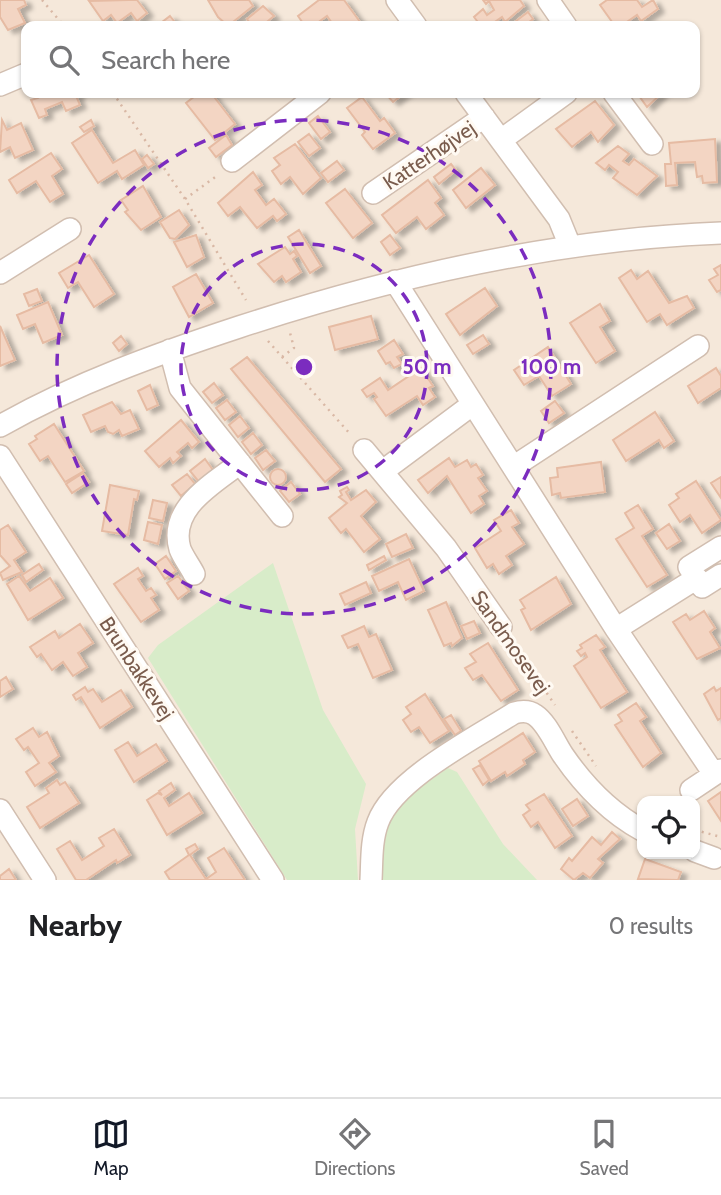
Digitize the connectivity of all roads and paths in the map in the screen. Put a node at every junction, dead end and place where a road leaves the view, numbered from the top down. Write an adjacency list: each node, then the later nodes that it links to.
1 (42, 0): 4 (path)
2 (397, 0): 5 (street)
3 (548, 0): 6 (street)
4 (60, 21)
5 (410, 21)
6 (563, 21)
7 (21, 76): 8 (street)
8 (0, 85)
9 (116, 98): 19 (path)
10 (314, 98): 17 (street)
11 (470, 98): 14 (street, Katterhøjvej)
12 (559, 98): 15 (street, Katterhøjvej)
13 (618, 98): 16 (street)
14 (484, 117): 15 (street, Katterhøjvej); 18 (street, Katterhøjvej)
15 (502, 140): 22 (street, Katterhøjvej)
16 (652, 144)
17 (232, 161): 19 (path)
18 (373, 193)
19 (185, 199): 25 (path)
20 (70, 229): 23 (street)
21 (721, 233): 22 (street)
22 (570, 246): 24 (street)
23 (0, 273)
24 (395, 281): 26 (street); 31 (street)
25 (246, 300)
26 (284, 312): 29 (street); 30 (path)
27 (268, 341): 30 (path)
28 (698, 346): 36 (street)
29 (170, 350): 32 (street); 35 (street)
30 (282, 357): 33 (path)
31 (473, 404): 36 (street); 37 (street)
32 (0, 426)
33 (364, 450): 37 (street, Sandmosevej)
34 (0, 456): 55 (street, Brunbakkevej)
35 (240, 463): 38 (street); 40 (street)
36 (513, 467): 44 (street)
37 (383, 471): 43 (street, Sandmosevej)
38 (282, 516)
39 (721, 547): 42 (street)
40 (194, 574)
41 (721, 575): 42 (street)
42 (697, 578): 44 (street)
43 (501, 627): 45 (path, Sandmosevej)
44 (617, 629): 48 (street)
45 (557, 709)
46 (571, 729): 47 (path)
47 (599, 769)
48 (718, 772): 49 (street)
49 (691, 790)
50 (0, 810): 54 (street)
51 (637, 827): 56 (street)
52 (700, 831): 53 (path)
53 (721, 837)
54 (46, 880)
55 (273, 880)
56 (372, 880)

